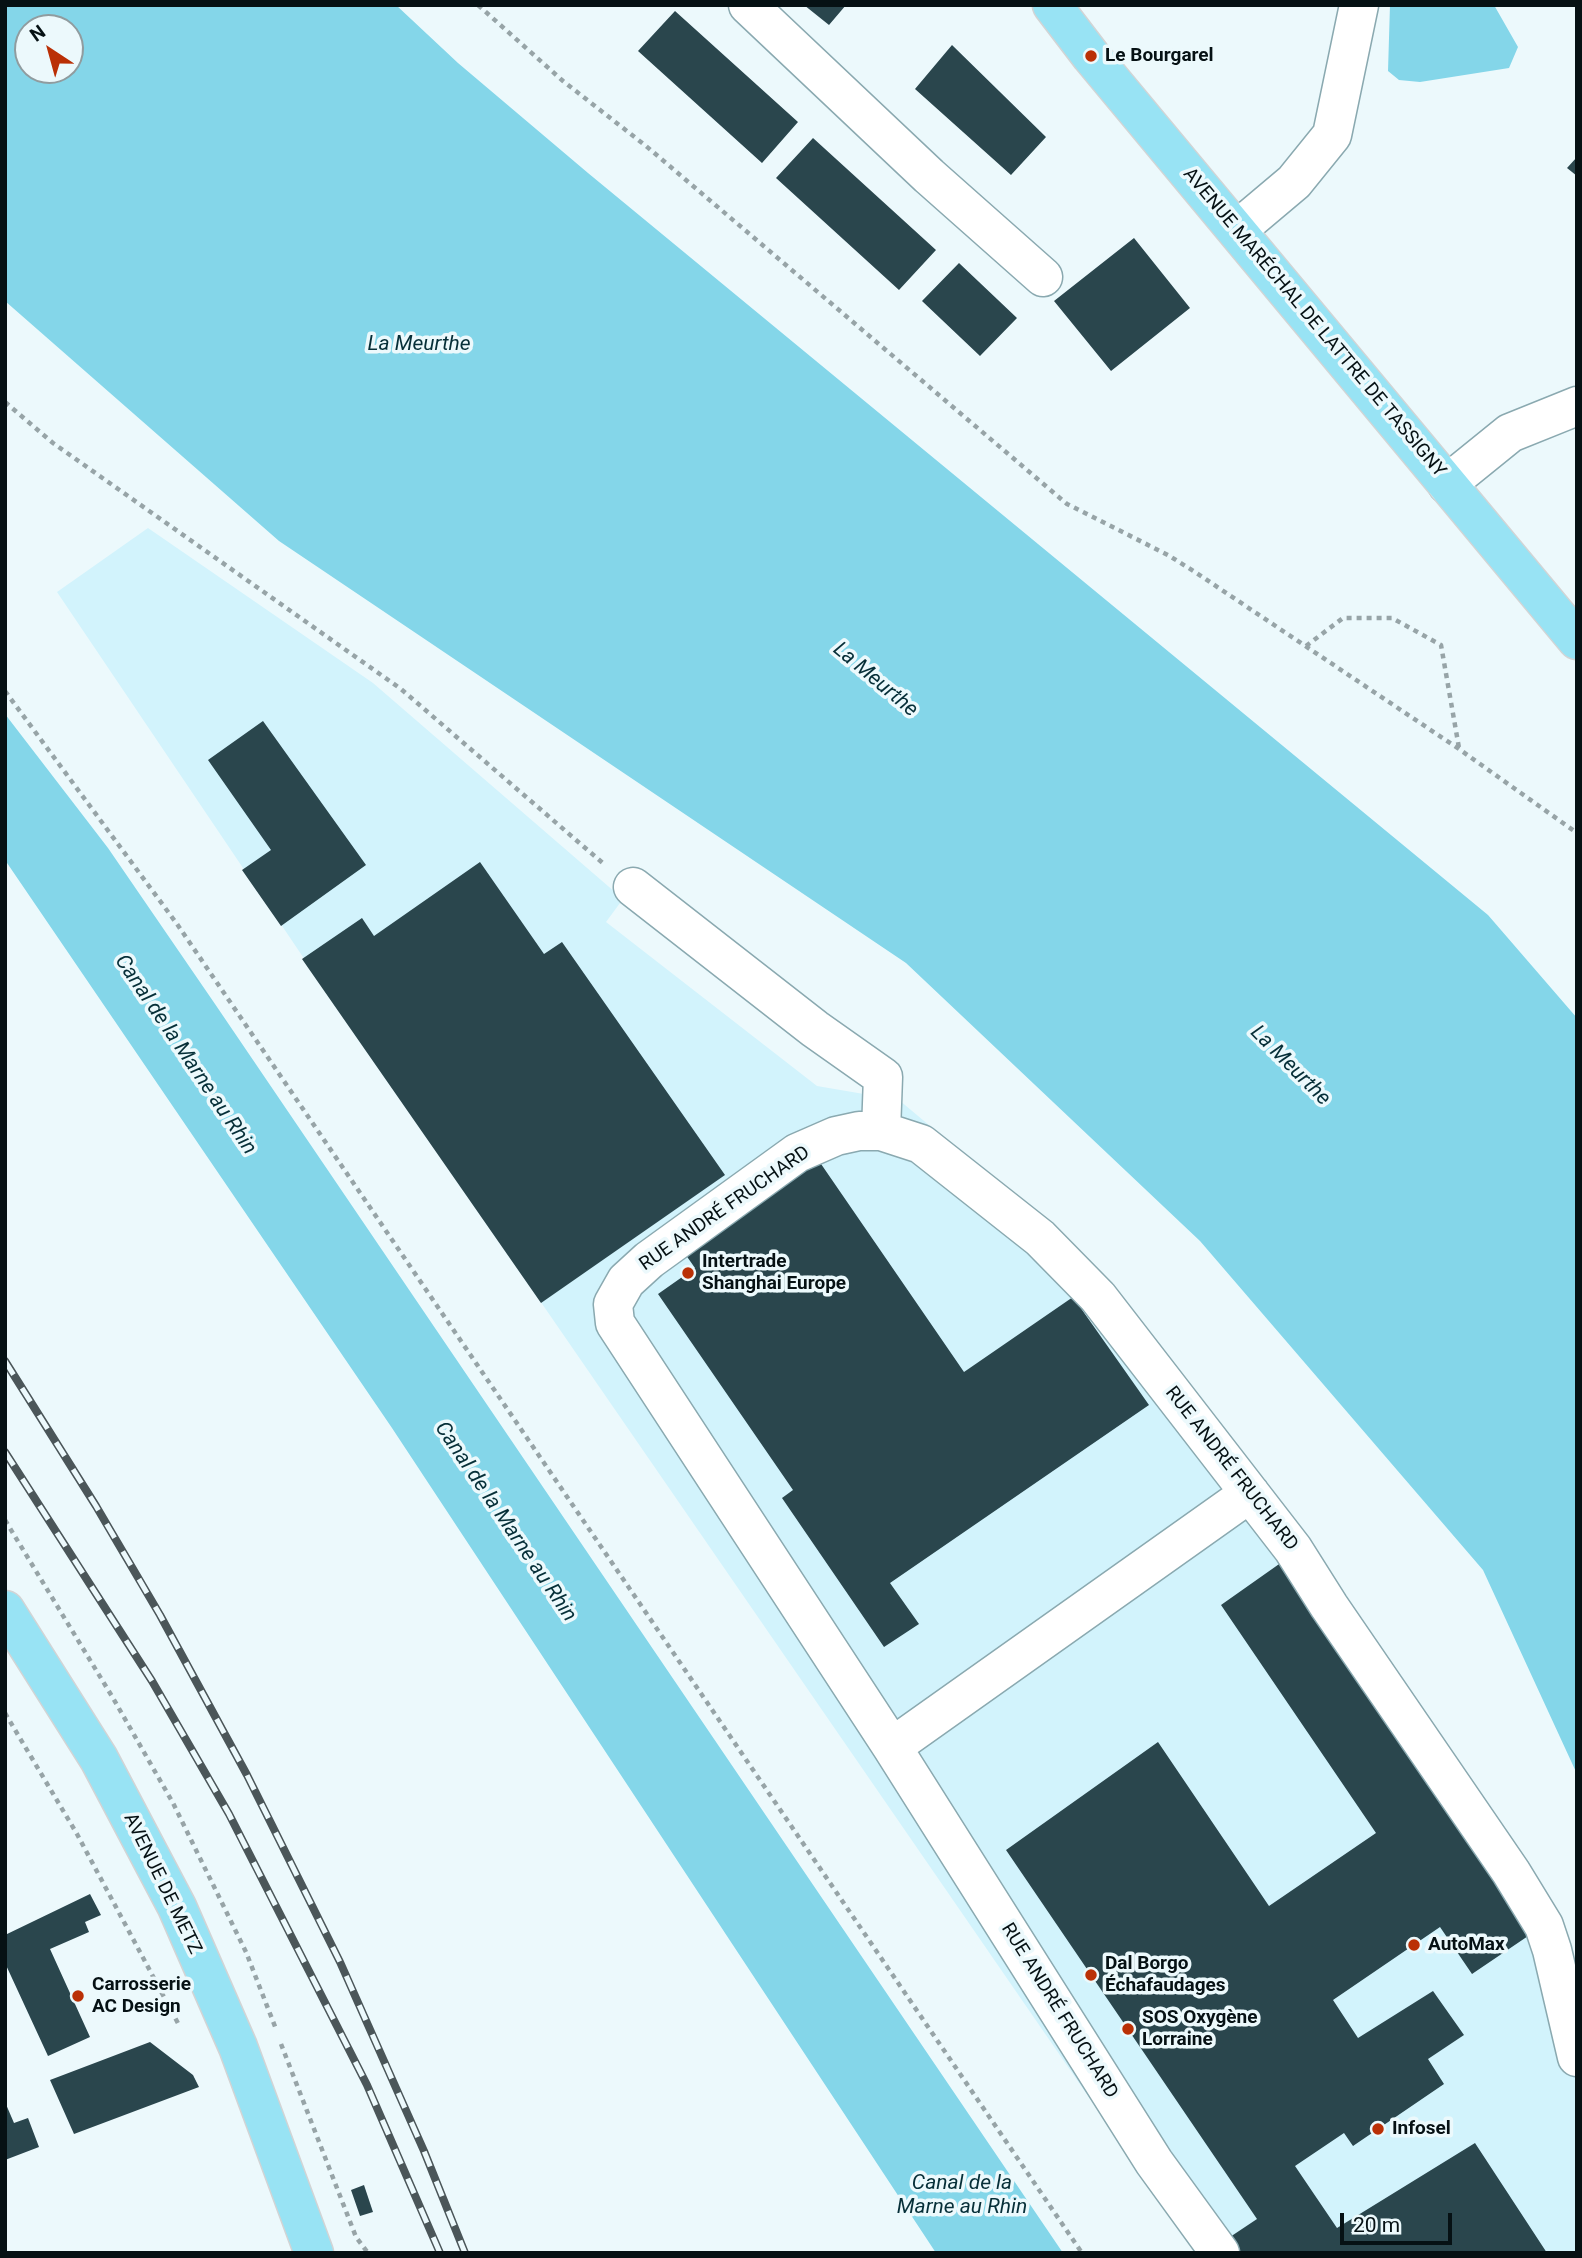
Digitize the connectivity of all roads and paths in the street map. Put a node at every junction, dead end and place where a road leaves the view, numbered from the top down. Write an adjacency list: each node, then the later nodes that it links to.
1 (478, 5): 11 (path)
2 (748, 5): 6 (street)
3 (1052, 5): 5 (main road, AVENUE MARÉCHAL DE LATTRE DE TASSIGNY)
4 (1359, 5): 5 (street)
5 (1237, 230): 9 (main road, AVENUE MARÉCHAL DE LATTRE DE TASSIGNY)
6 (1043, 277)
7 (5, 402): 15 (path)
8 (1577, 406): 9 (street)
9 (1447, 484): 10 (main road, AVENUE MARÉCHAL DE LATTRE DE TASSIGNY)
10 (1577, 640)
11 (1306, 646): 13 (path); 13 (path)
12 (5, 691): 26 (path)
13 (1460, 749): 14 (path)
14 (1577, 833)
15 (633, 887): 16 (street)
16 (881, 1131): 17 (street, RUE ANDRÉ FRUCHARD); 22 (street, RUE ANDRÉ FRUCHARD)
17 (1250, 1493): 22 (street); 24 (street, RUE ANDRÉ FRUCHARD)
18 (5, 1520): 20 (path)
19 (5, 1610): 25 (main road, AVENUE DE METZ)
20 (68, 1624)
21 (5, 1713): 23 (path)
22 (892, 1747): 27 (street, RUE ANDRÉ FRUCHARD)
23 (180, 2027)
24 (1577, 2057)
25 (314, 2253)
26 (1082, 2253)
27 (1220, 2253)

